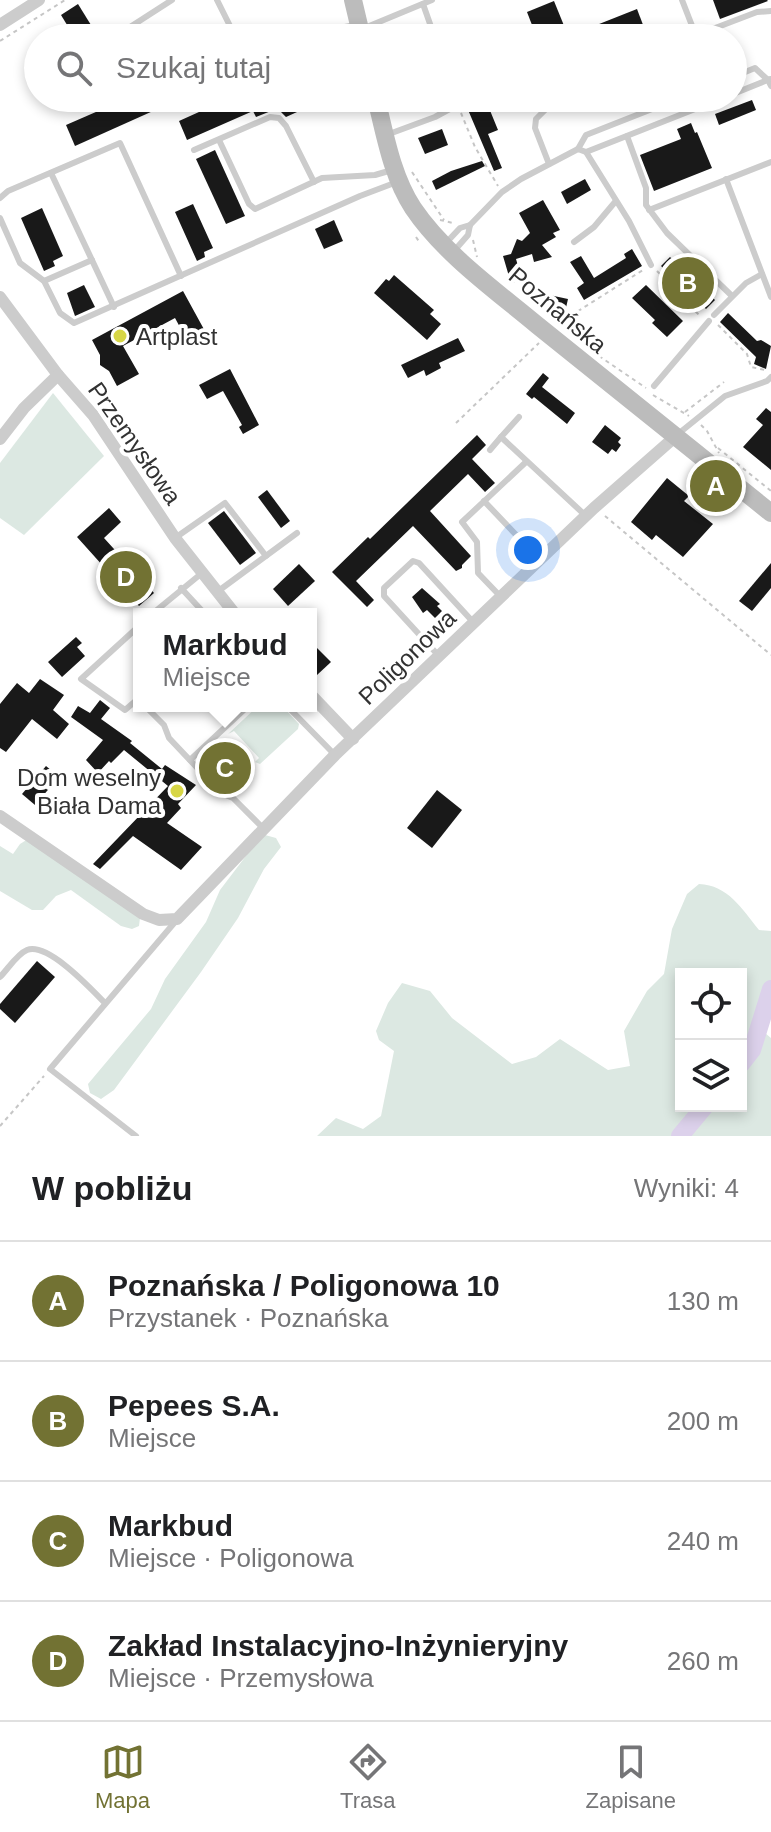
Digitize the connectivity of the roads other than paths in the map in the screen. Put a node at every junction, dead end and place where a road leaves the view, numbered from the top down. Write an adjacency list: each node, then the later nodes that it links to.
1 (39, 0): 16 (street)
2 (172, 0): 9 (lane)
3 (217, 0): 10 (lane)
4 (353, 0): 11 (main road)
5 (432, 0): 7 (lane)
6 (682, 0): 14 (lane)
7 (418, 3): 12 (lane); 13 (lane)
8 (771, 11): 15 (lane)
9 (135, 24)
10 (229, 24)
11 (358, 24)
12 (374, 24)
13 (428, 24)
14 (688, 24)
15 (726, 24)
16 (0, 25)
17 (747, 71): 18 (lane)
18 (770, 81): 19 (lane)
19 (747, 89)
20 (380, 112): 25 (main road, Poznańska)
21 (442, 112): 25 (lane)
22 (543, 112): 31 (lane)
23 (644, 112): 29 (lane)
24 (688, 112): 26 (lane)
25 (385, 134): 33 (main road, Poznańska)
26 (627, 136): 29 (lane); 38 (lane)
27 (219, 140): 28 (lane); 35 (lane); 35 (lane)
28 (194, 150)
29 (582, 150): 31 (lane); 37 (lane)
30 (771, 162): 34 (lane)
31 (549, 164): 41 (lane)
32 (51, 173): 36 (lane); 42 (lane); 45 (lane)
33 (402, 173): 35 (lane); 41 (main road, Poznańska); 45 (lane)
34 (726, 179): 38 (lane); 44 (lane)
35 (314, 182)
36 (0, 198)
37 (615, 202): 40 (lane); 43 (lane)
38 (649, 210): 47 (lane)
39 (0, 218): 46 (lane)
40 (574, 242)
41 (448, 249): 55 (main road, Poznańska)
42 (92, 260): 46 (lane); 50 (lane)
43 (651, 265)
44 (762, 274): 47 (lane); 49 (lane)
45 (181, 276): 50 (lane)
46 (44, 281): 50 (lane)
47 (732, 296): 53 (lane)
48 (0, 297): 51 (street, Przemysłowa)
49 (771, 297)
50 (114, 307)
51 (58, 375): 57 (street); 64 (street, Przemysłowa)
52 (769, 378): 55 (lane)
53 (651, 389)
54 (519, 417): 56 (lane)
55 (676, 436): 61 (street, Poligonowa); 62 (main road, Poznańska)
56 (501, 437): 58 (lane); 59 (lane)
57 (0, 439)
58 (490, 450)
59 (526, 462): 60 (lane); 61 (lane)
60 (484, 501): 66 (lane); 70 (lane)
61 (590, 512): 66 (street, Poligonowa)
62 (771, 513)
63 (297, 533): 65 (lane)
64 (175, 538): 65 (lane); 67 (street, Przemysłowa)
65 (266, 556): 69 (lane)
66 (540, 560): 70 (street, Poligonowa)
67 (202, 573): 68 (lane); 69 (street, Przemysłowa)
68 (181, 588): 71 (lane); 72 (lane)
69 (217, 592): 73 (street, Przemysłowa)
70 (501, 597): 74 (street, Poligonowa)
71 (159, 608)
72 (199, 608)
73 (228, 608)
74 (474, 623): 76 (street, Poligonowa); 76 (lane)
75 (133, 631): 78 (lane)
76 (439, 656): 82 (street, Poligonowa)
77 (317, 701): 82 (street)
78 (133, 704)
79 (151, 712): 84 (lane)
80 (242, 712): 84 (lane)
81 (293, 712): 83 (lane)
82 (353, 739): 83 (street, Poligonowa)
83 (335, 755): 86 (street, Poligonowa)
84 (190, 760): 86 (lane)
85 (0, 816): 87 (street)
86 (263, 828): 87 (street, Poligonowa)
87 (177, 919): 89 (lane, Poligonowa)
88 (0, 977): 89 (lane)
89 (105, 1003): 90 (lane, Poligonowa)
90 (136, 1136)

